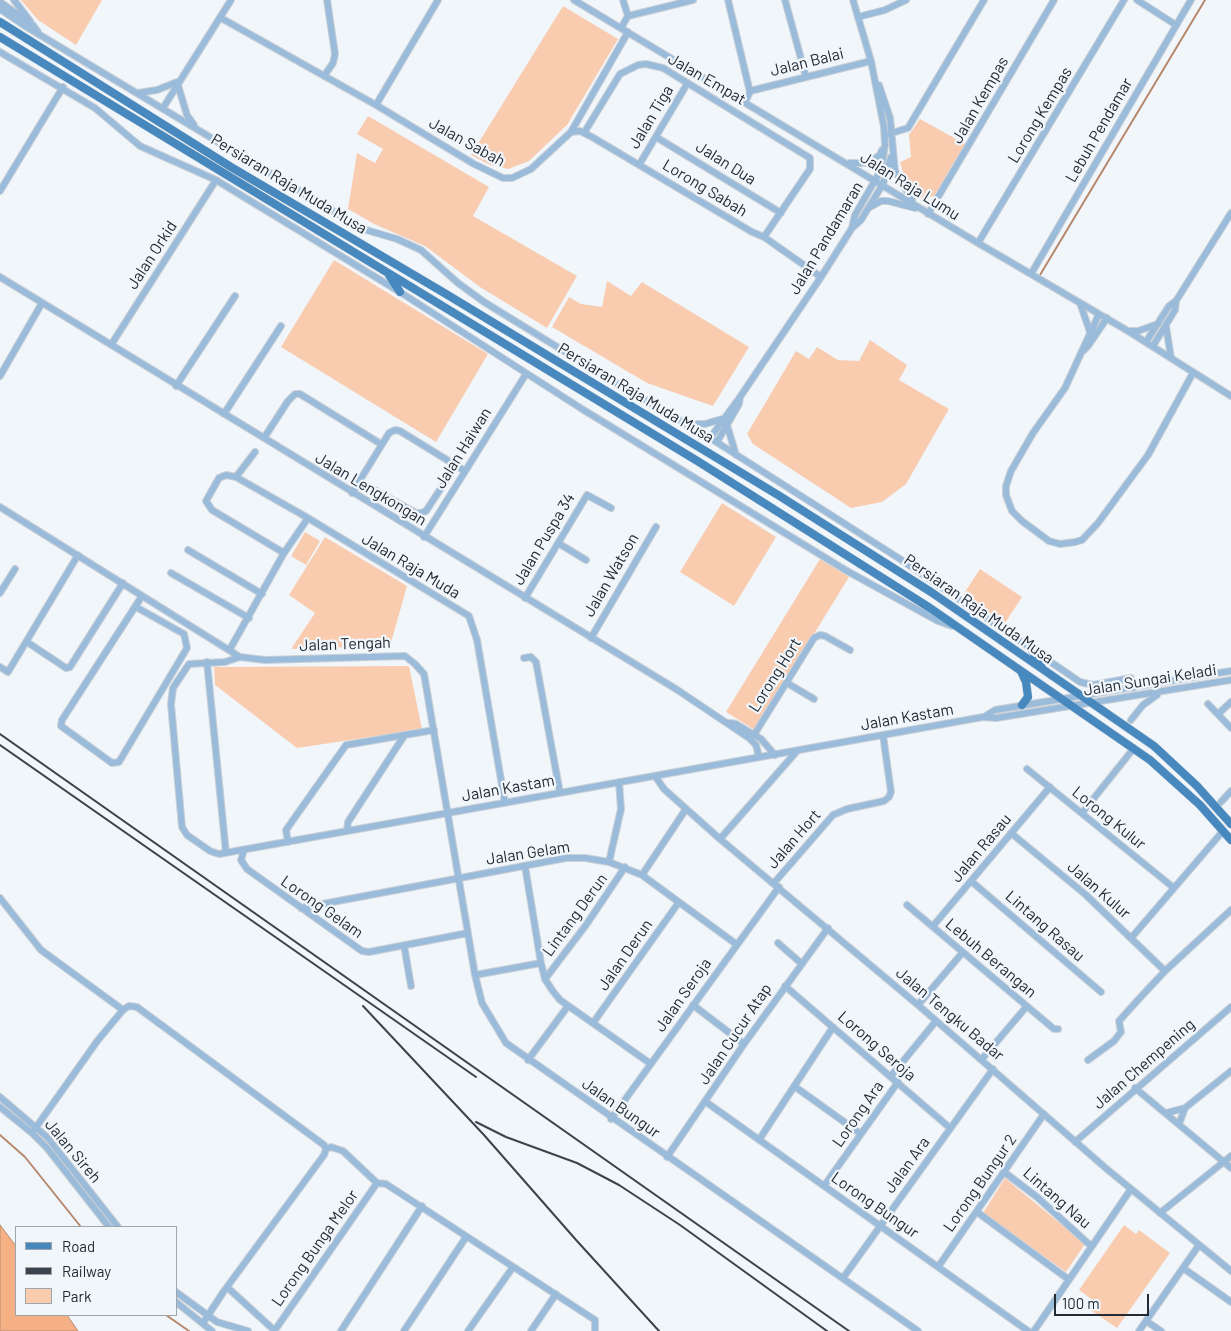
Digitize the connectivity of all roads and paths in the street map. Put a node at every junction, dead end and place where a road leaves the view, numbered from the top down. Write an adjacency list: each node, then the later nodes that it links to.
1 (14, 0): 23 (street)
2 (231, 0): 21 (street)
3 (326, 0): 31 (street)
4 (438, 0): 41 (street)
5 (574, 0): 25 (street, Jalan Raja Lumu)
6 (623, 0): 19 (street)
7 (693, 0): 19 (street)
8 (728, 0): 38 (street)
9 (785, 0): 32 (street)
10 (853, 0): 20 (street, Jalan Pandamaran)
11 (906, 0): 20 (street)
12 (984, 0): 46 (street)
13 (1054, 0): 60 (street, Jalan Kempas)
14 (1124, 0): 63 (street, Lorong Kempas)
15 (1137, 0): 24 (street)
16 (1191, 0): 24 (street, Lebuh Pendamar)
17 (0, 2): 23 (street)
18 (0, 9): 27 (street)
19 (628, 16): 25 (street)
20 (858, 17): 30 (street, Jalan Pandamaran)
21 (221, 18): 31 (street, Jalan Sabah); 34 (street)
22 (0, 22): 134 (main road, Persiaran Raja Muda Musa)
23 (33, 25): 27 (street)
24 (1176, 25): 65 (street, Lebuh Pendamar)
25 (621, 28): 26 (street, Jalan Raja Lumu)
26 (628, 32): 33 (street, Jalan Sabah); 40 (street, Jalan Raja Lumu)
27 (38, 34): 39 (street)
28 (0, 37): 64 (main road, Persiaran Raja Muda Musa)
29 (0, 52): 36 (street)
30 (871, 60): 32 (street, Jalan Balai); 46 (street, Jalan Pandamaran)
31 (324, 76): 41 (street, Jalan Sabah)
32 (806, 77): 38 (street, Jalan Balai)
33 (600, 81): 37 (street); 44 (street, Jalan Sabah)
34 (177, 82): 39 (street); 42 (street); 43 (street)
35 (687, 84): 37 (street, Jalan Empat); 47 (street, Jalan Tiga); 58 (street, Jalan Empat)
36 (62, 87): 52 (street); 55 (street)
37 (610, 88): 45 (street, Jalan Empat)
38 (750, 90): 40 (street)
39 (138, 93): 42 (street)
40 (745, 102): 50 (street, Jalan Raja Lumu)
41 (376, 105): 44 (street, Jalan Sabah)
42 (163, 108): 43 (street)
43 (196, 128): 92 (street)
44 (571, 132): 45 (street, Lorong Sabah)
45 (584, 133): 51 (street, Lorong Sabah)
46 (888, 134): 48 (street, Jalan Pandamaran); 49 (street)
47 (656, 137): 51 (street, Jalan Tiga); 58 (street, Jalan Dua)
48 (885, 145): 50 (street); 53 (street, Jalan Pandamaran)
49 (894, 146): 54 (street); 57 (street)
50 (844, 161): 53 (street, Jalan Raja Lumu)
51 (639, 165): 62 (street, Lorong Sabah)
52 (216, 180): 68 (street); 81 (street, Jalan Orkid)
53 (876, 181): 54 (street, Jalan Raja Lumu); 61 (street, Jalan Pandamaran)
54 (883, 184): 56 (street); 57 (street, Jalan Raja Lumu)
55 (0, 191)
56 (868, 209): 57 (street); 61 (street)
57 (921, 209): 60 (street, Jalan Raja Lumu)
58 (781, 212): 62 (street)
59 (1231, 213): 70 (street)
60 (928, 214): 63 (street, Jalan Raja Lumu)
61 (852, 228): 67 (street, Jalan Pandamaran)
62 (764, 236): 67 (street, Lorong Sabah)
63 (978, 243): 65 (street, Jalan Raja Lumu)
64 (387, 272): 68 (main road); 123 (main road, Persiaran Raja Muda Musa)
65 (1031, 274): 71 (street, Jalan Raja Lumu)
66 (0, 277): 72 (street, Jalan Lengkongan)
67 (821, 277): 91 (street, Jalan Pandamaran)
68 (400, 292): 86 (street)
69 (235, 296): 88 (street)
70 (1176, 301): 75 (street); 77 (street)
71 (1080, 302): 73 (street, Jalan Raja Lumu); 79 (street)
72 (42, 303): 81 (street, Jalan Lengkongan); 87 (street)
73 (1099, 314): 74 (street, Jalan Raja Lumu); 79 (street)
74 (1107, 318): 78 (street, Jalan Raja Lumu); 83 (street)
75 (1158, 324): 78 (street); 80 (street)
76 (281, 326): 90 (street)
77 (1166, 326): 82 (street); 84 (street)
78 (1128, 331): 80 (street, Jalan Raja Lumu)
79 (1090, 332): 83 (street)
80 (1146, 342): 82 (street, Jalan Raja Lumu)
81 (111, 345): 88 (street, Jalan Lengkongan)
82 (1153, 346): 84 (street, Jalan Raja Lumu)
83 (1083, 351): 85 (street)
84 (1172, 358): 85 (street, Jalan Raja Lumu)
85 (1193, 373): 89 (street, Jalan Raja Lumu)
86 (526, 374): 100 (street, Jalan Haiwan); 123 (street)
87 (0, 376)
88 (176, 386): 90 (street, Jalan Lengkongan)
89 (1231, 396)
90 (224, 414): 93 (street, Jalan Lengkongan)
91 (725, 422): 92 (street); 94 (street, Jalan Pandamaran); 95 (street); 98 (street)
92 (687, 424): 94 (street)
93 (264, 438): 96 (street); 103 (street, Jalan Lengkongan)
94 (710, 438): 95 (street)
95 (717, 442): 98 (street)
96 (381, 444): 99 (street); 102 (street)
97 (255, 452): 101 (street)
98 (736, 456): 128 (street)
99 (455, 467): 100 (street); 102 (street)
100 (465, 471): 108 (street, Jalan Haiwan)
101 (236, 477): 106 (street, Jalan Raja Muda); 111 (street)
102 (360, 482): 103 (street)
103 (352, 493): 108 (street, Jalan Lengkongan)
104 (0, 507): 112 (street)
105 (611, 508): 109 (street, Jalan Puspa 34)
106 (308, 518): 111 (street); 168 (street, Jalan Raja Muda)
107 (656, 527): 124 (street, Jalan Watson)
108 (424, 537): 120 (street, Jalan Lengkongan)
109 (558, 543): 113 (street); 120 (street, Jalan Puspa 34)
110 (188, 550): 118 (street)
111 (284, 553): 118 (street)
112 (78, 555): 116 (street); 125 (street)
113 (586, 560)
114 (15, 569): 117 (street)
115 (171, 573): 122 (street)
116 (123, 583): 119 (street); 125 (street)
117 (0, 593)
118 (262, 594): 122 (street)
119 (142, 596): 121 (street); 126 (street)
120 (525, 598): 124 (street, Jalan Lengkongan)
121 (136, 607): 121 (street)
122 (249, 618): 126 (street)
123 (961, 628): 133 (main road, Persiaran Raja Muda Musa)
124 (591, 638): 151 (street, Jalan Lengkongan)
125 (27, 642): 132 (street)
126 (230, 649): 129 (street)
127 (850, 650): 137 (street, Lorong Hort)
128 (1032, 650): 134 (main road); 138 (street)
129 (240, 657): 131 (street, Jalan Tengah); 153 (street, Jalan Tengah)
130 (524, 658): 166 (street)
131 (207, 662): 180 (street); 180 (street, Jalan Tengah)
132 (0, 667)
133 (1020, 669): 141 (main road, Persiaran Raja Muda Musa); 146 (main road)
134 (1042, 670): 140 (main road, Persiaran Raja Muda Musa)
135 (1231, 671): 138 (street, Jalan Sungai Keladi)
136 (1231, 680): 139 (street, Jalan Sungai Keladi)
137 (787, 682): 142 (street); 154 (street, Lorong Hort)
138 (1133, 688): 140 (street, Jalan Sungai Keladi)
139 (1160, 693): 144 (street, Jalan Sungai Keladi); 150 (street)
140 (1081, 696): 141 (street, Jalan Kastam); 144 (main road, Persiaran Raja Muda Musa)
141 (1063, 698): 146 (street, Jalan Kastam); 147 (main road, Persiaran Raja Muda Musa)
142 (814, 699)
143 (1231, 702): 148 (street)
144 (1092, 704): 147 (street, Jalan Sungai Keladi); 172 (main road, Persiaran Raja Muda Musa)
145 (1208, 704): 148 (street)
146 (1022, 705): 149 (street, Jalan Kastam)
147 (1074, 706): 149 (street, Jalan Kastam); 157 (main road, Persiaran Raja Muda Musa)
148 (1218, 714): 152 (street)
149 (983, 718): 155 (street, Jalan Kastam)
150 (1131, 720)
151 (729, 723): 154 (street, Jalan Lengkongan); 160 (street, Jalan Lengkongan)
152 (1231, 728)
153 (434, 730): 156 (street); 170 (street, Jalan Tengah)
154 (754, 735): 159 (street, Jalan Lengkongan)
155 (884, 735): 158 (street, Jalan Kastam); 187 (street, Jalan Hort)
156 (404, 736): 173 (street); 178 (street)
157 (1134, 748): 171 (street); 174 (main road, Persiaran Raja Muda Musa)
158 (796, 751): 159 (street, Jalan Kastam); 176 (street)
159 (775, 755): 160 (street, Jalan Kastam)
160 (759, 758): 162 (street, Jalan Kastam)
161 (1027, 769): 164 (street, Lorong Kulur)
162 (655, 776): 163 (street, Jalan Kastam); 169 (street, Jalan Tengku Badar)
163 (619, 782): 166 (street, Jalan Kastam); 181 (street)
164 (1050, 787): 171 (street, Lorong Kulur); 175 (street, Jalan Rasau)
165 (1231, 791): 167 (street)
166 (560, 793): 168 (street, Jalan Kastam)
167 (1221, 802)
168 (505, 803): 170 (street, Jalan Kastam)
169 (686, 809): 176 (street, Jalan Tengku Badar); 184 (street)
170 (449, 813): 173 (street, Jalan Kastam); 185 (street, Jalan Bungur)
171 (1082, 813): 188 (street, Lorong Kulur)
172 (1231, 824)
173 (347, 831): 178 (street, Jalan Kastam)
174 (1223, 831): 177 (main road, Persiaran Raja Muda Musa); 188 (street)
175 (1011, 833): 186 (street, Jalan Rasau); 197 (street, Jalan Kulur)
176 (720, 839): 187 (street, Jalan Tengku Badar)
177 (1231, 840)
178 (288, 842): 179 (street, Jalan Kastam)
179 (244, 850): 180 (street, Jalan Kastam); 192 (street, Lorong Gelam)
180 (226, 853)
181 (609, 862): 182 (street, Jalan Gelam); 183 (street, Jalan Gelam)
182 (525, 866): 185 (street, Jalan Gelam); 202 (street)
183 (625, 866): 184 (street, Jalan Gelam); 206 (street, Lintang Derun)
184 (642, 874): 190 (street, Jalan Gelam)
185 (459, 878): 192 (street, Jalan Gelam); 196 (street, Jalan Bungur)
186 (971, 881): 194 (street, Jalan Rasau); 209 (street, Lintang Rasau)
187 (776, 885): 195 (street, Jalan Tengku Badar); 199 (street, Jalan Seroja)
188 (1174, 888): 197 (street)
189 (0, 898): 215 (street)
190 (679, 902): 199 (street, Jalan Gelam); 217 (street, Jalan Derun)
191 (908, 905): 194 (street, Lebuh Berangan)
192 (301, 908): 200 (street, Lorong Gelam)
193 (1231, 910): 204 (street)
194 (933, 926): 201 (street, Lebuh Berangan)
195 (828, 928): 203 (street, Jalan Cucur Atap); 211 (street, Jalan Tengku Badar)
196 (468, 934): 200 (street, Lorong Gelam); 205 (street, Jalan Bungur)
197 (1132, 937): 204 (street, Jalan Kulur)
198 (778, 943): 203 (street)
199 (736, 944): 210 (street, Jalan Seroja)
200 (404, 945): 207 (street)
201 (963, 952): 211 (street); 213 (street, Lebuh Berangan)
202 (541, 963): 205 (street); 206 (street)
203 (802, 964): 208 (street, Jalan Cucur Atap)
204 (1166, 971): 223 (street)
205 (475, 976): 222 (street, Jalan Bungur)
206 (545, 979): 212 (street)
207 (412, 986)
208 (785, 986): 218 (street, Lorong Seroja); 220 (street, Jalan Cucur Atap)
209 (1101, 992)
210 (693, 1005): 220 (street); 224 (street, Jalan Seroja)
211 (918, 1005): 216 (street, Jalan Tengku Badar)
212 (568, 1006): 217 (street); 222 (street)
213 (1027, 1006): 219 (street, Lebuh Berangan); 221 (street)
214 (1231, 1007): 230 (street, Jalan Chempening)
215 (123, 1010): 240 (street); 244 (street)
216 (936, 1021): 221 (street, Jalan Tengku Badar); 227 (street)
217 (593, 1023): 224 (street)
218 (833, 1027): 227 (street, Lorong Seroja); 229 (street)
219 (1058, 1029)
220 (744, 1044): 232 (street, Jalan Cucur Atap)
221 (982, 1059): 225 (street, Jalan Tengku Badar)
222 (528, 1060): 237 (street, Jalan Bungur)
223 (1088, 1060)
224 (651, 1064): 237 (street, Jalan Seroja)
225 (993, 1068): 236 (street, Jalan Tengku Badar); 239 (street, Jalan Ara)
226 (1231, 1071): 234 (street)
227 (891, 1076): 228 (street, Lorong Seroja)
228 (898, 1082): 239 (street, Lorong Seroja); 241 (street, Lorong Ara)
229 (794, 1086): 241 (street); 242 (street)
230 (1135, 1088): 235 (street); 243 (street, Jalan Chempening)
231 (0, 1097): 240 (street, Jalan Sireh)
232 (706, 1102): 242 (street, Lorong Bungur); 246 (street, Jalan Cucur Atap)
233 (0, 1107): 240 (street, Jalan Sireh)
234 (1185, 1108): 235 (street); 238 (street)
235 (1166, 1113): 238 (street)
236 (1044, 1114): 243 (street, Jalan Tengku Badar); 249 (street, Lorong Bungur 2)
237 (611, 1119): 246 (street, Jalan Bungur)
238 (1179, 1124): 247 (street)
239 (950, 1128): 258 (street, Jalan Ara)
240 (34, 1129): 256 (street, Jalan Sireh); 257 (street, Jalan Sireh)
241 (861, 1134): 251 (street, Lorong Ara)
242 (759, 1140): 251 (street, Lorong Bungur)
243 (1075, 1142): 252 (street, Jalan Tengku Badar)
244 (326, 1149): 250 (street); 268 (street)
245 (1231, 1156): 247 (street)
246 (667, 1157): 266 (street, Jalan Bungur)
247 (1223, 1162): 248 (street); 255 (street)
248 (1231, 1168)
249 (1004, 1172): 254 (street, Lorong Bungur 2); 261 (street, Lintang Nau)
250 (377, 1183): 253 (street); 276 (street, Lorong Bunga Melor)
251 (824, 1186): 258 (street, Lorong Bungur)
252 (1132, 1189): 255 (street, Jalan Tengku Badar); 261 (street)
253 (422, 1206): 259 (street); 279 (street)
254 (977, 1212): 263 (street, Lorong Bungur 2); 267 (street)
255 (1160, 1213): 260 (street, Jalan Tengku Badar)
256 (108, 1226)
257 (117, 1226)
258 (880, 1226): 263 (street, Lorong Bungur); 266 (street, Jalan Ara)
259 (466, 1237): 262 (street); 280 (street)
260 (1199, 1245): 264 (street); 265 (street, Jalan Tengku Badar)
261 (1091, 1246): 267 (street)
262 (513, 1266): 270 (street); 281 (street)
263 (938, 1267): 285 (street, Lorong Bungur)
264 (1183, 1268): 271 (street); 274 (street)
265 (1231, 1271)
266 (843, 1278): 284 (street, Jalan Bungur)
267 (1068, 1279): 286 (street)
268 (226, 1287): 273 (street); 276 (street)
269 (178, 1293): 273 (street)
270 (556, 1294): 282 (street); 283 (street)
271 (1231, 1302)
272 (178, 1304): 275 (street)
273 (207, 1315): 275 (street); 278 (street)
274 (1146, 1321): 287 (street); 288 (street)
275 (203, 1323): 277 (street)
276 (275, 1330)
277 (212, 1331)
278 (248, 1331)
279 (340, 1331)
280 (404, 1331)
281 (468, 1331)
282 (531, 1331)
283 (595, 1331)
284 (918, 1331)
285 (1028, 1331)
286 (1034, 1331)
287 (1139, 1331)
288 (1161, 1331)

